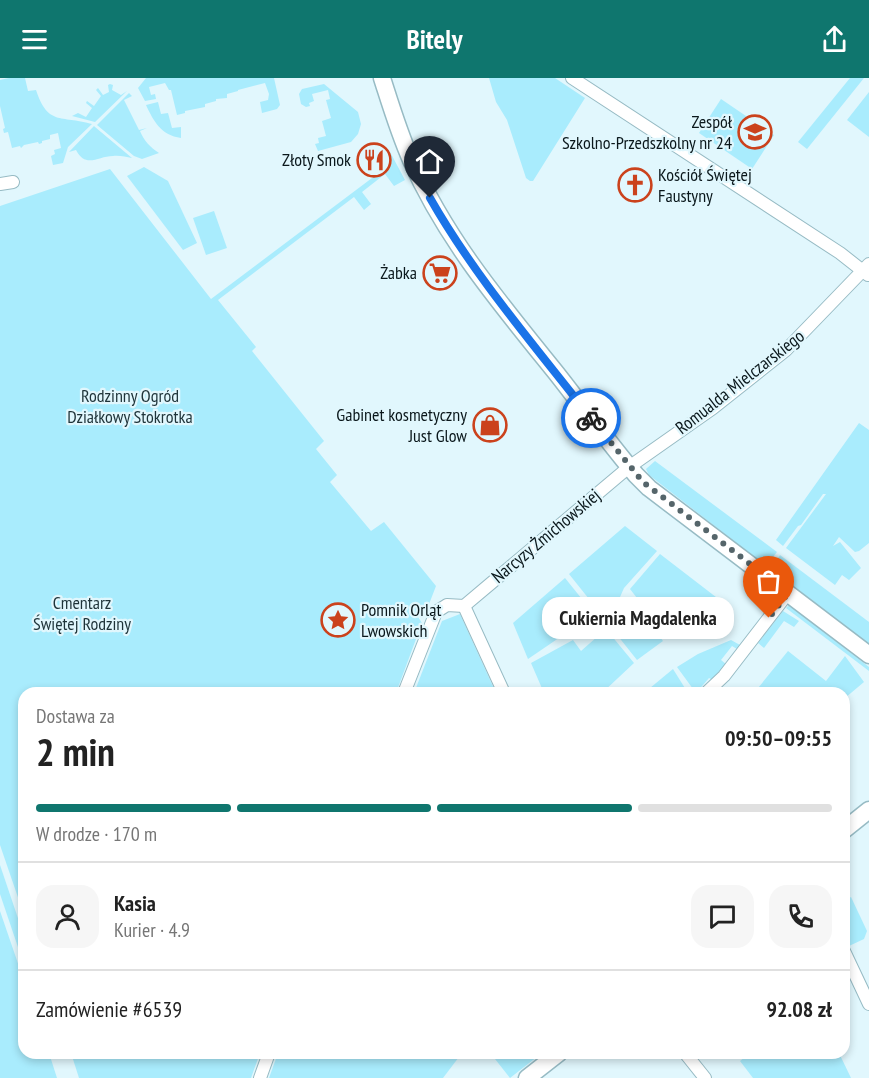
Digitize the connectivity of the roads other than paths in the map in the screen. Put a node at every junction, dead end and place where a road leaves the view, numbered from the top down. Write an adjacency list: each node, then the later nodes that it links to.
1 (382, 78): 6 (street)
2 (572, 78): 5 (street)
3 (13, 182): 4 (street)
4 (0, 184)
5 (867, 270): 6 (street, Romualda Mielczarskiego)
6 (629, 467): 7 (street); 8 (street, Narcyzy Żmichowskiej)
7 (788, 593): 9 (street); 12 (street)
8 (464, 606): 10 (street); 11 (street)
9 (869, 655)
10 (406, 687)
11 (501, 687)
12 (712, 687)
13 (869, 810): 14 (street)
14 (850, 825)
15 (850, 964): 16 (street)
16 (869, 1004)
17 (267, 1059): 20 (street)
18 (551, 1059): 21 (street)
19 (690, 1059): 22 (street)
20 (260, 1078)
21 (527, 1078)
22 (705, 1078)

